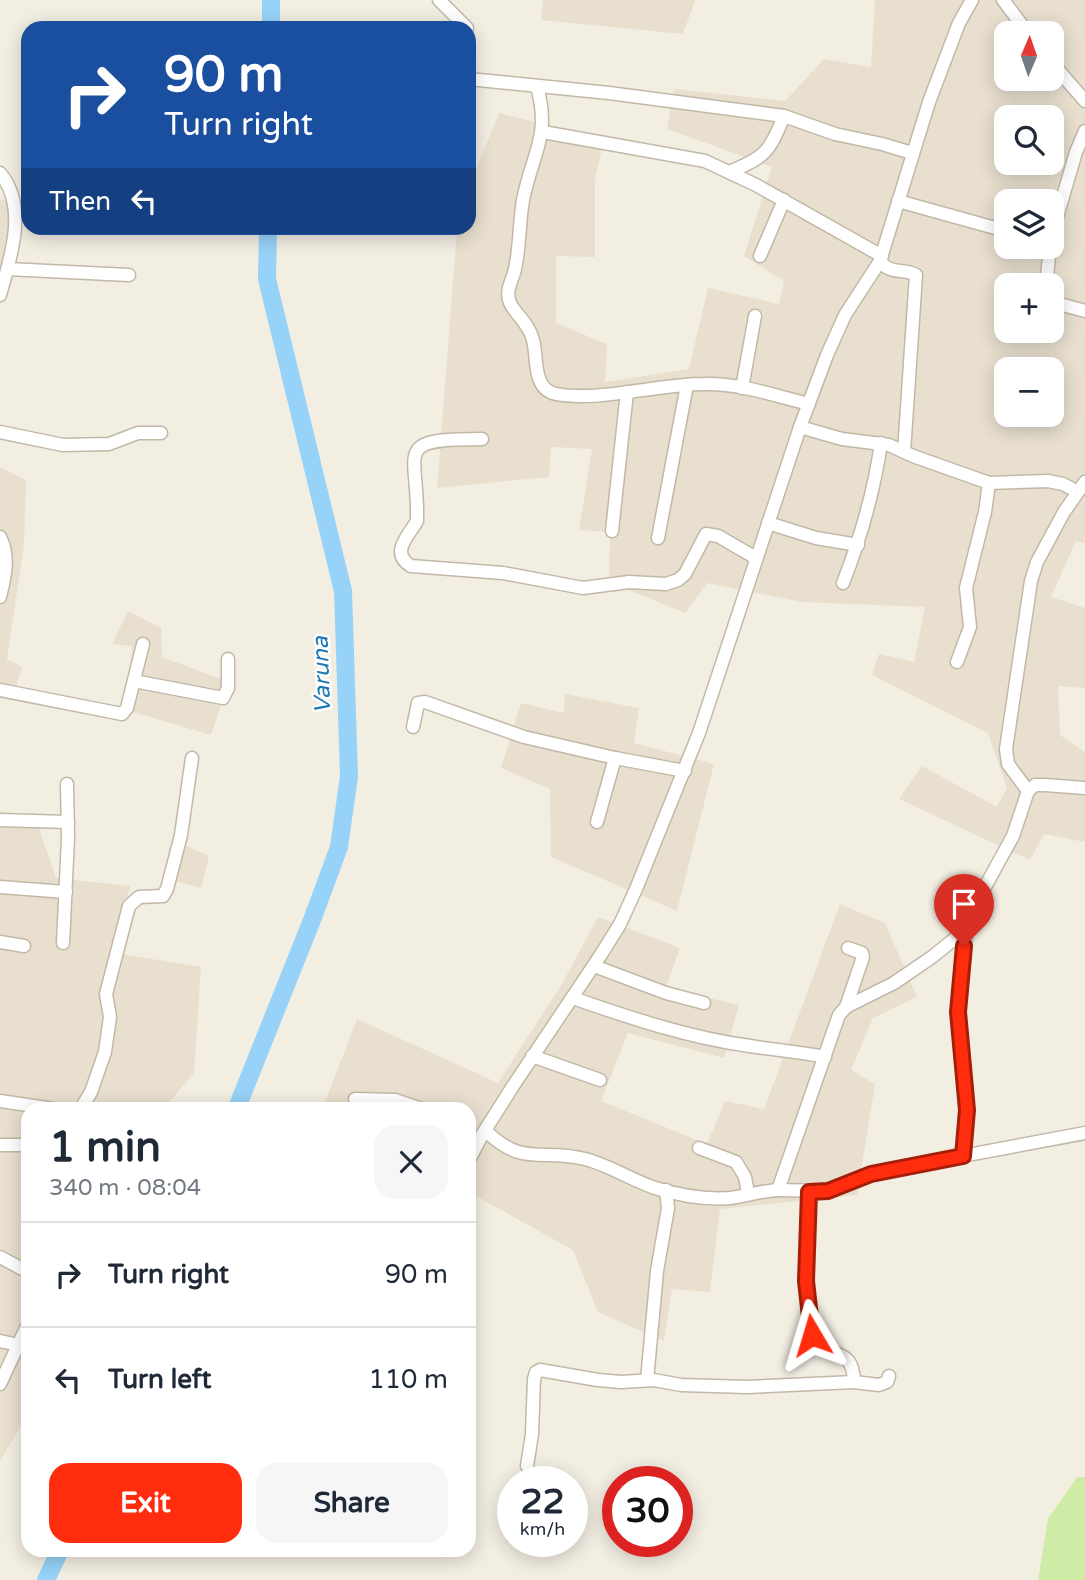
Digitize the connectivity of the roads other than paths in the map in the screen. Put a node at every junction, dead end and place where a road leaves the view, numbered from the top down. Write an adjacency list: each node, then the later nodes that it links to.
1 (439, 0): 4 (street)
2 (972, 0): 13 (street)
3 (1003, 0): 5 (street)
4 (460, 21)
5 (1019, 21)
6 (1064, 77): 9 (street)
7 (476, 80): 8 (street)
8 (537, 87): 10 (street); 12 (street)
9 (1085, 101)
10 (784, 116): 13 (street); 14 (street)
11 (1085, 131): 16 (street)
12 (542, 132): 14 (street); 30 (street)
13 (912, 153): 18 (street)
14 (729, 172): 17 (street)
15 (0, 173): 22 (street)
16 (1064, 193)
17 (785, 200): 20 (street); 21 (street)
18 (898, 201): 19 (street); 21 (street)
19 (994, 228)
20 (760, 256)
21 (881, 258): 31 (street); 37 (street)
22 (7, 269): 23 (street); 24 (street)
23 (129, 275)
24 (1, 286)
25 (1064, 305): 26 (street)
26 (1085, 311)
27 (755, 316): 29 (street)
28 (687, 385): 29 (street); 30 (street); 43 (street)
29 (743, 388): 31 (street)
30 (627, 392): 41 (street)
31 (809, 404): 32 (street)
32 (800, 427): 36 (street); 40 (street)
33 (0, 432): 34 (street)
34 (161, 433)
35 (482, 439): 45 (street)
36 (881, 443): 37 (street); 44 (street)
37 (904, 452): 38 (street)
38 (989, 483): 39 (street); 50 (street)
39 (1081, 487): 59 (street)
40 (768, 523): 44 (street); 45 (street)
41 (612, 531)
42 (0, 537): 47 (street)
43 (658, 538)
44 (858, 545): 46 (street)
45 (756, 558): 56 (street)
46 (843, 583)
47 (0, 597)
48 (143, 644): 51 (street)
49 (228, 659): 51 (street)
50 (957, 662)
51 (134, 681): 52 (street)
52 (0, 690)
53 (413, 727): 55 (street)
54 (192, 758): 79 (street)
55 (615, 758): 56 (street); 62 (street)
56 (684, 771): 70 (street)
57 (67, 784): 61 (street)
58 (1085, 788): 59 (street)
59 (1028, 791): 65 (street)
60 (0, 820): 61 (street)
61 (68, 822): 64 (street)
62 (597, 822)
63 (0, 887): 64 (street)
64 (66, 892): 67 (street)
65 (967, 923): 73 (street); 89 (street)
66 (0, 942): 68 (street)
67 (63, 943)
68 (24, 946)
69 (849, 948): 73 (street)
70 (594, 967): 71 (street); 72 (street)
71 (573, 998): 74 (street); 75 (street)
72 (704, 1003)
73 (846, 1007): 75 (street)
74 (532, 1056): 76 (street); 83 (street)
75 (825, 1057): 91 (street)
76 (600, 1080)
77 (355, 1100): 80 (street)
78 (0, 1101): 81 (street)
79 (85, 1102)
80 (401, 1102)
81 (21, 1104)
82 (476, 1131): 83 (street)
83 (483, 1133): 87 (street); 90 (street)
84 (1085, 1133): 89 (street)
85 (0, 1145): 86 (street)
86 (21, 1145)
87 (476, 1146)
88 (699, 1148): 93 (street)
89 (963, 1156): 92 (street)
90 (666, 1190): 93 (street); 100 (street)
91 (778, 1190): 92 (street); 93 (street)
92 (809, 1192): 101 (street)
93 (748, 1194)
94 (0, 1257): 95 (street)
95 (21, 1266)
96 (21, 1340): 98 (street)
97 (0, 1341): 98 (street)
98 (19, 1345): 102 (street)
99 (889, 1376): 101 (street)
100 (647, 1380): 101 (street); 103 (street)
101 (854, 1382)
102 (0, 1384)
103 (527, 1466)

